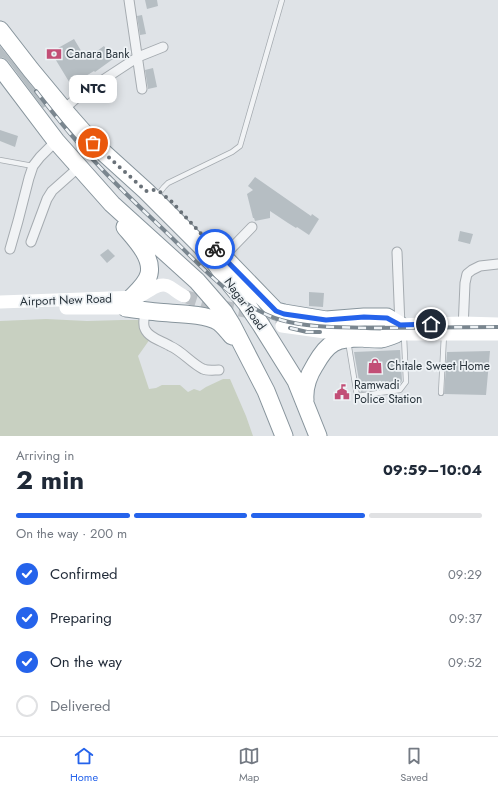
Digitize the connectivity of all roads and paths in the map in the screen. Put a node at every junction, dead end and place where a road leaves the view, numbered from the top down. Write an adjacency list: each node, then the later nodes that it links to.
1 (129, 0): 5 (street)
2 (282, 0): 13 (lane)
3 (0, 30): 8 (highway, Nagar Road)
4 (163, 47): 5 (street)
5 (138, 57): 7 (street); 8 (street)
6 (0, 67): 9 (highway, Nagar Road)
7 (142, 89)
8 (63, 110): 13 (highway, Nagar Road)
9 (56, 141): 11 (street); 12 (highway, Nagar Road)
10 (0, 160): 11 (lane)
11 (33, 166): 17 (street)
12 (78, 167): 14 (highway, Nagar Road); 16 (street)
13 (153, 191): 19 (highway, Nagar Road)
14 (106, 198): 22 (highway); 32 (highway, Nagar Road)
15 (252, 227): 19 (street)
16 (31, 242)
17 (10, 249)
18 (397, 252): 28 (street)
19 (220, 261): 28 (highway); 35 (highway, Nagar Road)
20 (498, 264): 27 (street)
21 (0, 302): 22 (main road, Airport New Road)
22 (129, 303): 22 (main road); 23 (main road, Airport New Road); 24 (highway)
23 (0, 311)
24 (145, 311): 32 (highway); 33 (street)
25 (283, 322): 28 (main road)
26 (498, 324): 27 (main road)
27 (463, 329): 28 (main road); 29 (main road); 30 (main road)
28 (400, 332): 30 (main road); 31 (highway); 31 (lane)
29 (498, 334)
30 (444, 335): 34 (lane)
31 (348, 339): 35 (highway)
32 (246, 353): 36 (highway, Nagar Road)
33 (219, 370)
34 (442, 393)
35 (305, 402): 37 (highway, Nagar Road)
36 (284, 436)
37 (318, 436)

